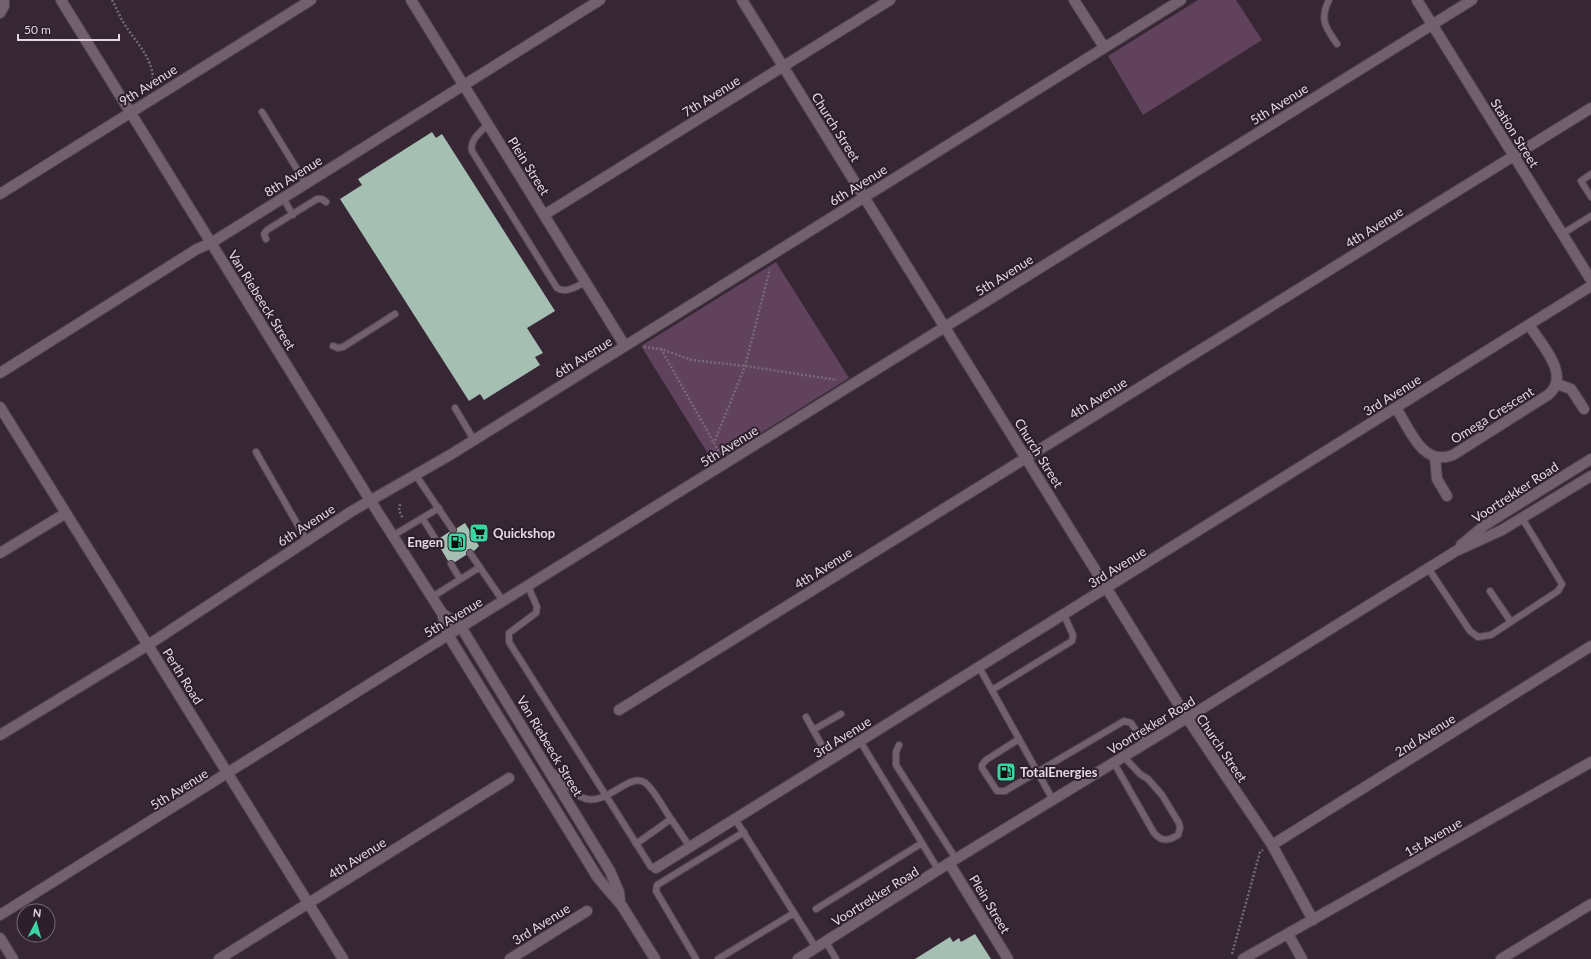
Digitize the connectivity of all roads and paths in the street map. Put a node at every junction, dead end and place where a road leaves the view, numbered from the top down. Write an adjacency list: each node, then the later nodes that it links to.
1 (4, 0): 14 (street)
2 (61, 0): 22 (street, Van Riebeeck Street)
3 (112, 0): 20 (path)
4 (311, 0): 22 (street, 9th Avenue)
5 (411, 0): 19 (street, Plein Street)
6 (600, 0): 19 (street, 8th Avenue)
7 (742, 0): 18 (street, Church Street)
8 (890, 0): 18 (street, 7th Avenue)
9 (1074, 0): 17 (street)
10 (1181, 0): 17 (street, 6th Avenue)
11 (1329, 0): 16 (lane)
12 (1417, 0): 15 (street, Station Street)
13 (1472, 0): 15 (street, 5th Avenue)
14 (0, 13)
15 (1432, 24): 25 (street, Station Street); 45 (street, 5th Avenue)
16 (1338, 44)
17 (1104, 47): 29 (street, 6th Avenue)
18 (783, 67): 29 (street, Church Street); 34 (street, 7th Avenue)
19 (464, 85): 24 (street, Plein Street); 27 (street, 8th Avenue)
20 (153, 88)
21 (1591, 108): 25 (street, 4th Avenue)
22 (130, 112): 28 (street, 9th Avenue); 38 (street, Van Riebeeck Street)
23 (262, 112): 27 (lane)
24 (488, 124): 34 (street, Plein Street); 41 (lane)
25 (1514, 156): 36 (street, Station Street); 61 (street, 4th Avenue)
26 (1591, 174): 30 (lane)
27 (306, 184): 31 (street, 8th Avenue)
28 (0, 194)
29 (863, 197): 39 (street, 6th Avenue); 45 (street, Church Street)
30 (1591, 197)
31 (283, 198): 33 (lane); 38 (street, 8th Avenue)
32 (326, 202): 33 (lane)
33 (293, 215): 37 (lane)
34 (544, 215): 41 (street, Plein Street)
35 (1591, 216): 36 (lane)
36 (1562, 234): 40 (street, Station Street)
37 (266, 239)
38 (211, 243): 50 (street, 8th Avenue); 67 (street, Van Riebeeck Street)
39 (774, 253): 47 (street, 6th Avenue); 49 (path)
40 (1591, 280)
41 (586, 282): 47 (street, Plein Street)
42 (1591, 286): 44 (street, 3rd Avenue)
43 (395, 314): 46 (lane)
44 (1530, 325): 51 (street); 55 (street, 3rd Avenue)
45 (945, 327): 52 (street, 5th Avenue); 61 (street, Church Street)
46 (333, 346)
47 (625, 346): 48 (path); 57 (street, 6th Avenue)
48 (661, 349): 49 (path); 58 (path)
49 (745, 366): 52 (path); 58 (path)
50 (0, 373)
51 (1557, 384): 56 (street); 60 (street, Omega Crescent)
52 (848, 388): 63 (street, 5th Avenue)
53 (0, 407): 69 (street, Perth Road)
54 (455, 408): 57 (lane)
55 (1396, 408): 60 (street); 84 (street, 3rd Avenue)
56 (1584, 409)
57 (474, 440): 64 (street, 6th Avenue)
58 (714, 443): 63 (path)
59 (256, 452): 75 (lane)
60 (1435, 457): 66 (street)
61 (1026, 458): 84 (street, Church Street); 97 (street, 4th Avenue)
62 (1591, 459): 76 (street, Voortrekker Road)
63 (725, 464): 83 (street, 5th Avenue)
64 (415, 474): 67 (street, 6th Avenue); 68 (lane)
65 (1591, 476): 71 (street, Voortrekker Road)
66 (1447, 496)
67 (370, 500): 73 (street, Van Riebeeck Street); 75 (street, 6th Avenue)
68 (439, 508): 70 (lane); 72 (lane)
69 (66, 513): 77 (street); 93 (street, Perth Road)
70 (423, 518): 73 (lane); 74 (lane)
71 (1522, 518): 76 (street, Voortrekker Road); 90 (lane)
72 (454, 530)
73 (394, 535): 86 (street, Van Riebeeck Street)
74 (436, 540)
75 (307, 541): 93 (street, 6th Avenue)
76 (1456, 551): 81 (street, Voortrekker Road)
77 (0, 553)
78 (470, 553): 80 (lane)
79 (451, 564): 82 (lane)
80 (480, 567): 82 (lane); 87 (lane)
81 (1428, 568): 90 (lane); 100 (street, Voortrekker Road)
82 (460, 579): 86 (lane)
83 (528, 586): 87 (street, 5th Avenue); 115 (lane)
84 (1107, 588): 89 (street, 3rd Avenue); 100 (street, Church Street)
85 (1490, 591): 90 (lane)
86 (432, 597): 88 (street, Van Riebeeck Street)
87 (504, 601): 91 (street, 5th Avenue)
88 (442, 613): 91 (street, Van Riebeeck Street); 92 (street, Van Riebeeck Street)
89 (1064, 615): 95 (street, 3rd Avenue); 96 (lane)
90 (1512, 622)
91 (461, 627): 92 (street, 5th Avenue); 111 (street, Van Riebeeck Street)
92 (448, 635): 113 (street, 5th Avenue); 128 (street, Van Riebeeck Street)
93 (148, 645): 102 (street, 6th Avenue); 113 (street, Perth Road)
94 (1591, 646): 122 (street, 2nd Avenue)
95 (980, 667): 96 (lane); 104 (street, 3rd Avenue)
96 (992, 690): 103 (lane)
97 (619, 710)
98 (841, 714): 101 (lane)
99 (806, 717): 101 (lane)
100 (1187, 718): 105 (street, Voortrekker Road); 122 (street, Church Street)
101 (813, 730): 108 (lane)
102 (0, 735)
103 (1019, 739): 112 (lane); 112 (lane)
104 (860, 742): 108 (street, 3rd Avenue); 120 (lane)
105 (1145, 744): 107 (street, Voortrekker Road); 112 (lane)
106 (899, 745): 124 (lane)
107 (1124, 757): 110 (street, Voortrekker Road); 110 (lane)
108 (830, 760): 118 (street, 3rd Avenue)
109 (1591, 762): 134 (street, 1st Avenue)
110 (1114, 763): 116 (street, Voortrekker Road)
111 (547, 766): 115 (lane); 128 (street, Van Riebeeck Street)
112 (1037, 771): 116 (lane)
113 (228, 774): 127 (street, Perth Road); 133 (street, 5th Avenue)
114 (509, 778): 127 (street, 4th Avenue)
115 (607, 796): 117 (lane); 121 (lane)
116 (1053, 800): 124 (street, Voortrekker Road)
117 (671, 819): 121 (lane); 123 (lane)
118 (735, 819): 119 (lane); 123 (street, 3rd Avenue)
119 (744, 832): 132 (lane); 144 (lane)
120 (922, 843): 126 (lane); 130 (lane)
121 (636, 844): 125 (lane)
122 (1272, 845): 134 (street, Church Street); 149 (path)
123 (690, 847): 125 (street, 3rd Avenue)
124 (953, 861): 126 (street, Voortrekker Road); 148 (street, Plein Street)
125 (656, 868)
126 (939, 871): 137 (street, Voortrekker Road)
127 (309, 903): 140 (street, 4th Avenue); 141 (street, Perth Road)
128 (620, 903): 143 (street, Van Riebeeck Street)
129 (1591, 904): 152 (street)
130 (816, 909)
131 (587, 911): 142 (street, 3rd Avenue)
132 (794, 912): 138 (lane); 145 (lane)
133 (0, 915)
134 (1313, 920): 135 (street, 1st Avenue)
135 (1288, 934): 150 (street, 1st Avenue); 151 (street)
136 (0, 938): 139 (street)
137 (826, 942): 138 (street, Voortrekker Road); 147 (lane)
138 (816, 948): 146 (street, Voortrekker Road)
139 (13, 959)
140 (219, 959)
141 (343, 959)
142 (510, 959)
143 (655, 959)
144 (696, 959)
145 (718, 959)
146 (798, 959)
147 (836, 959)
148 (1008, 959)
149 (1236, 959)
150 (1243, 959)
151 (1302, 959)
152 (1501, 959)

